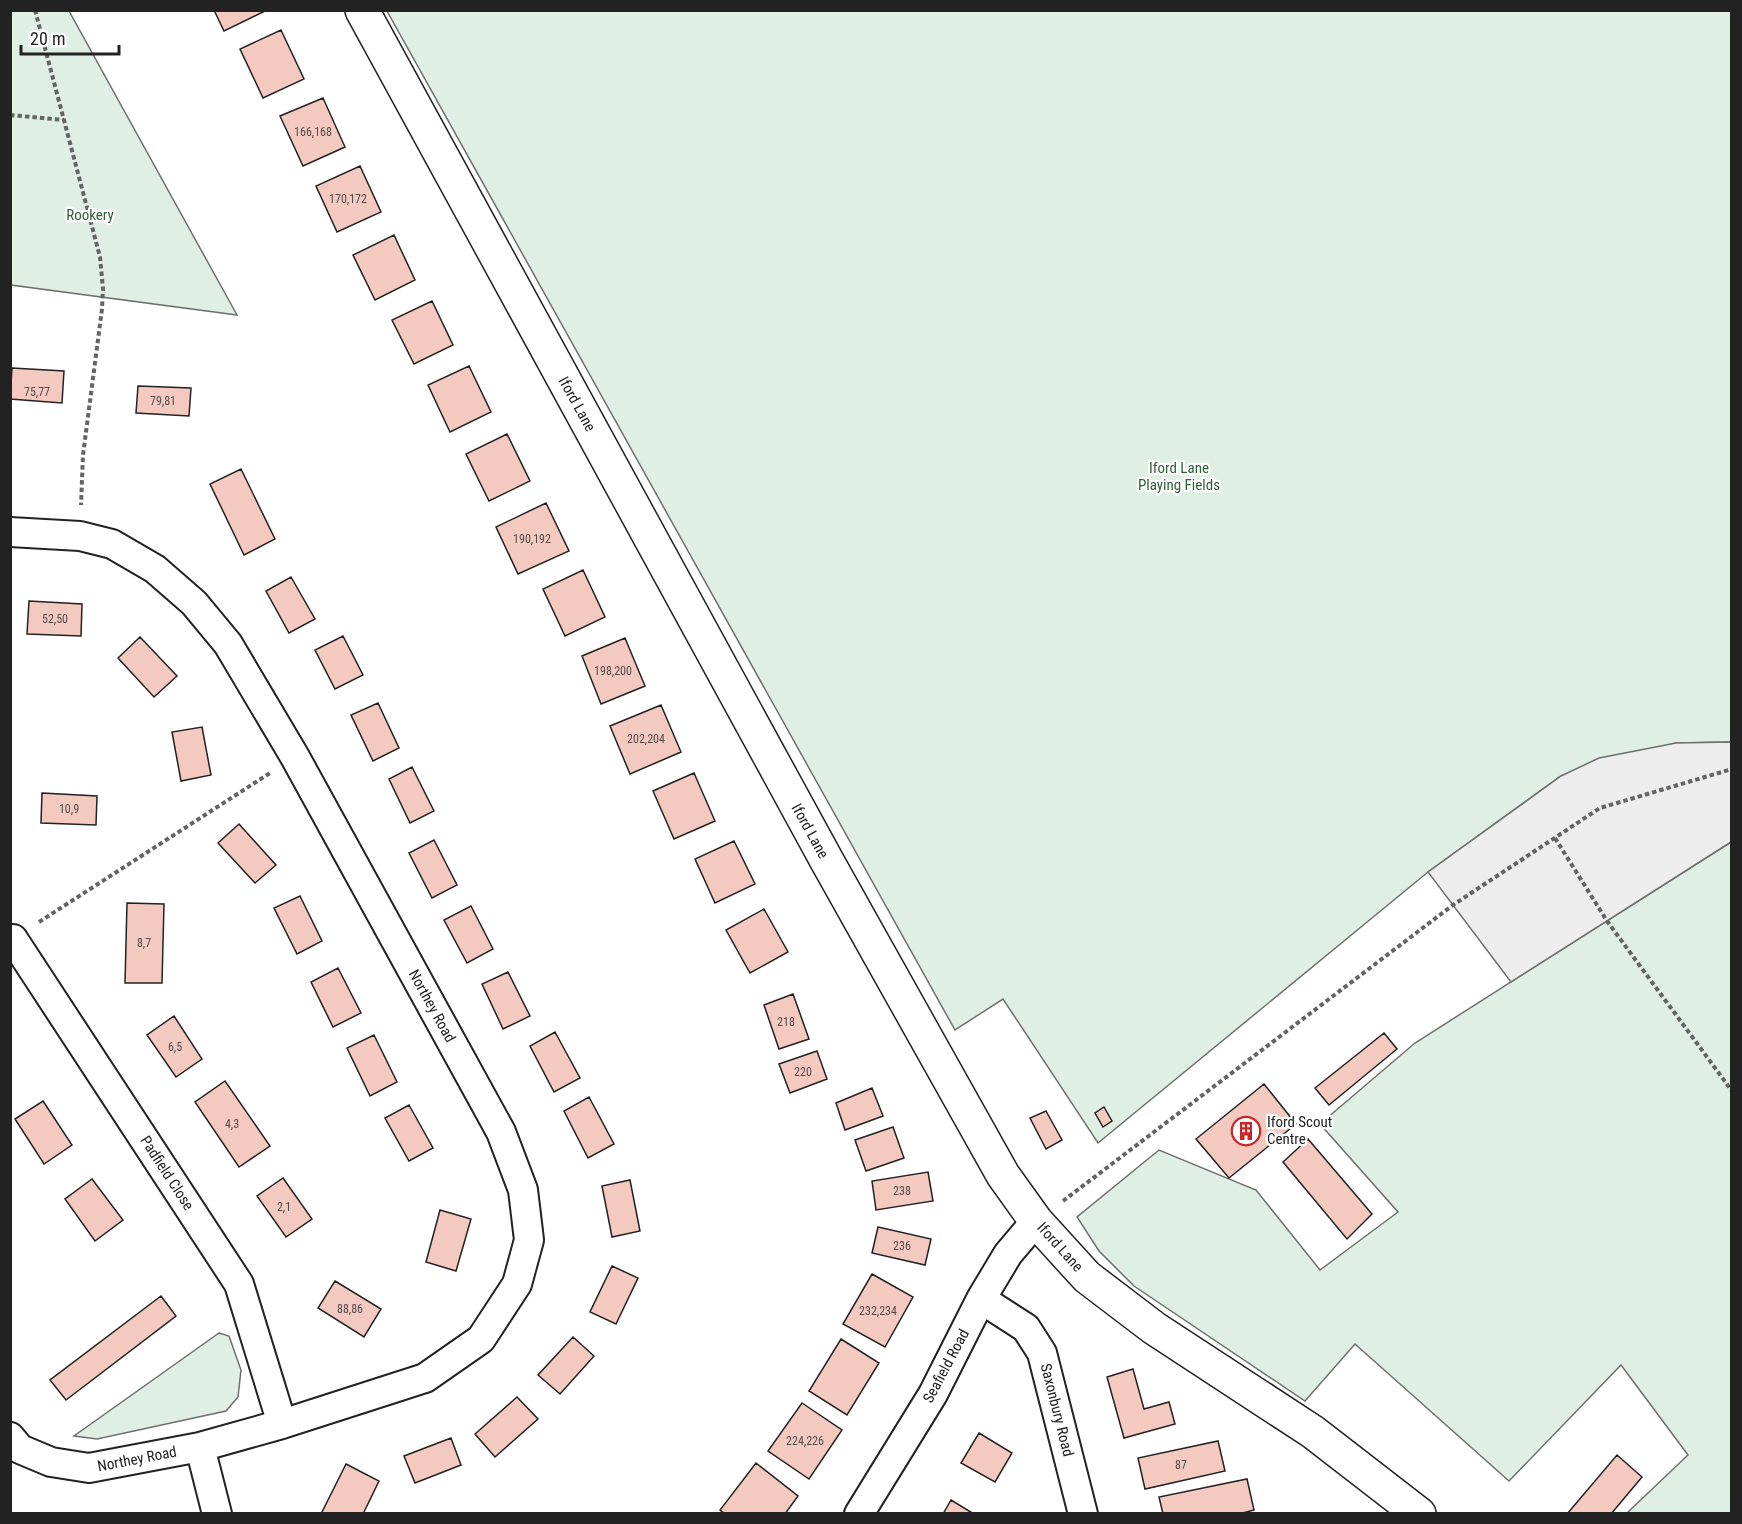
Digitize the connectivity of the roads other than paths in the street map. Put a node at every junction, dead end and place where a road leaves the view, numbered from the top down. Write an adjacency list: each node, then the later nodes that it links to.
1 (362, 10): 4 (street, Iford Lane)
2 (10, 532): 6 (street, Northey Road)
3 (13, 939): 6 (street, Padfield Close)
4 (1036, 1221): 5 (street, Seafield Road); 12 (street, Iford Lane)
5 (981, 1299): 10 (street, Seafield Road); 11 (street, Saxonbury Road)
6 (282, 1424): 8 (street, Northey Road)
7 (10, 1437): 8 (street, Northey Road)
8 (200, 1447): 9 (street)
9 (217, 1514)
10 (859, 1514)
11 (1083, 1514)
12 (1419, 1514)

